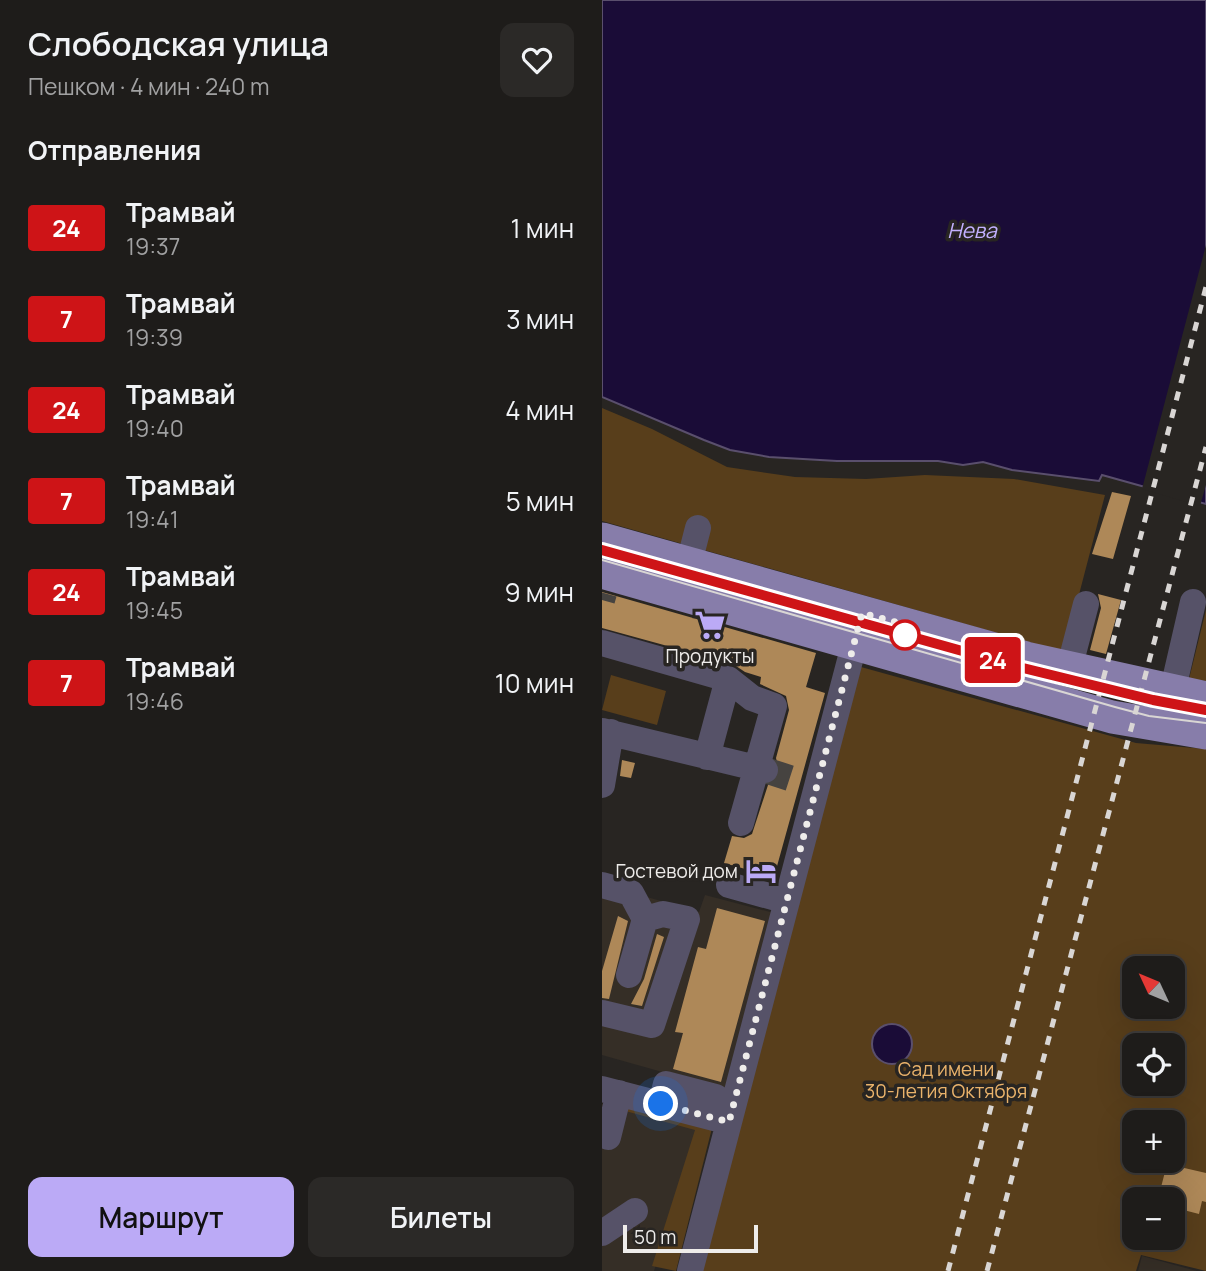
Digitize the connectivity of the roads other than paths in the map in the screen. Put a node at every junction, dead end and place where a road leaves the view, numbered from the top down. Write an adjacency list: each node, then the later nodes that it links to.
1 (698, 528): 3 (street)
2 (602, 539): 3 (main road)
3 (689, 563): 7 (main road)
4 (605, 580): 7 (main road)
5 (1193, 602): 11 (street)
6 (1086, 604): 9 (street)
7 (858, 628): 9 (main road); 14 (main road); 21 (street)
8 (602, 643): 10 (street)
9 (1069, 669): 11 (main road)
10 (728, 679): 15 (street); 16 (street)
11 (1172, 693): 12 (main road)
12 (1206, 698)
13 (607, 732): 15 (street); 17 (street)
14 (1206, 733)
15 (706, 757): 16 (street)
16 (760, 769): 18 (street)
17 (602, 785)
18 (741, 823)
19 (602, 885): 22 (street)
20 (729, 885): 21 (street)
21 (787, 901): 28 (street)
22 (645, 919): 23 (street); 24 (street)
23 (629, 975)
24 (602, 1013)
25 (611, 1091): 27 (street); 29 (street)
26 (716, 1097): 27 (street)
27 (661, 1104): 28 (street)
28 (729, 1122): 32 (street)
29 (608, 1138)
30 (635, 1211): 31 (street)
31 (602, 1233)
32 (690, 1271)

